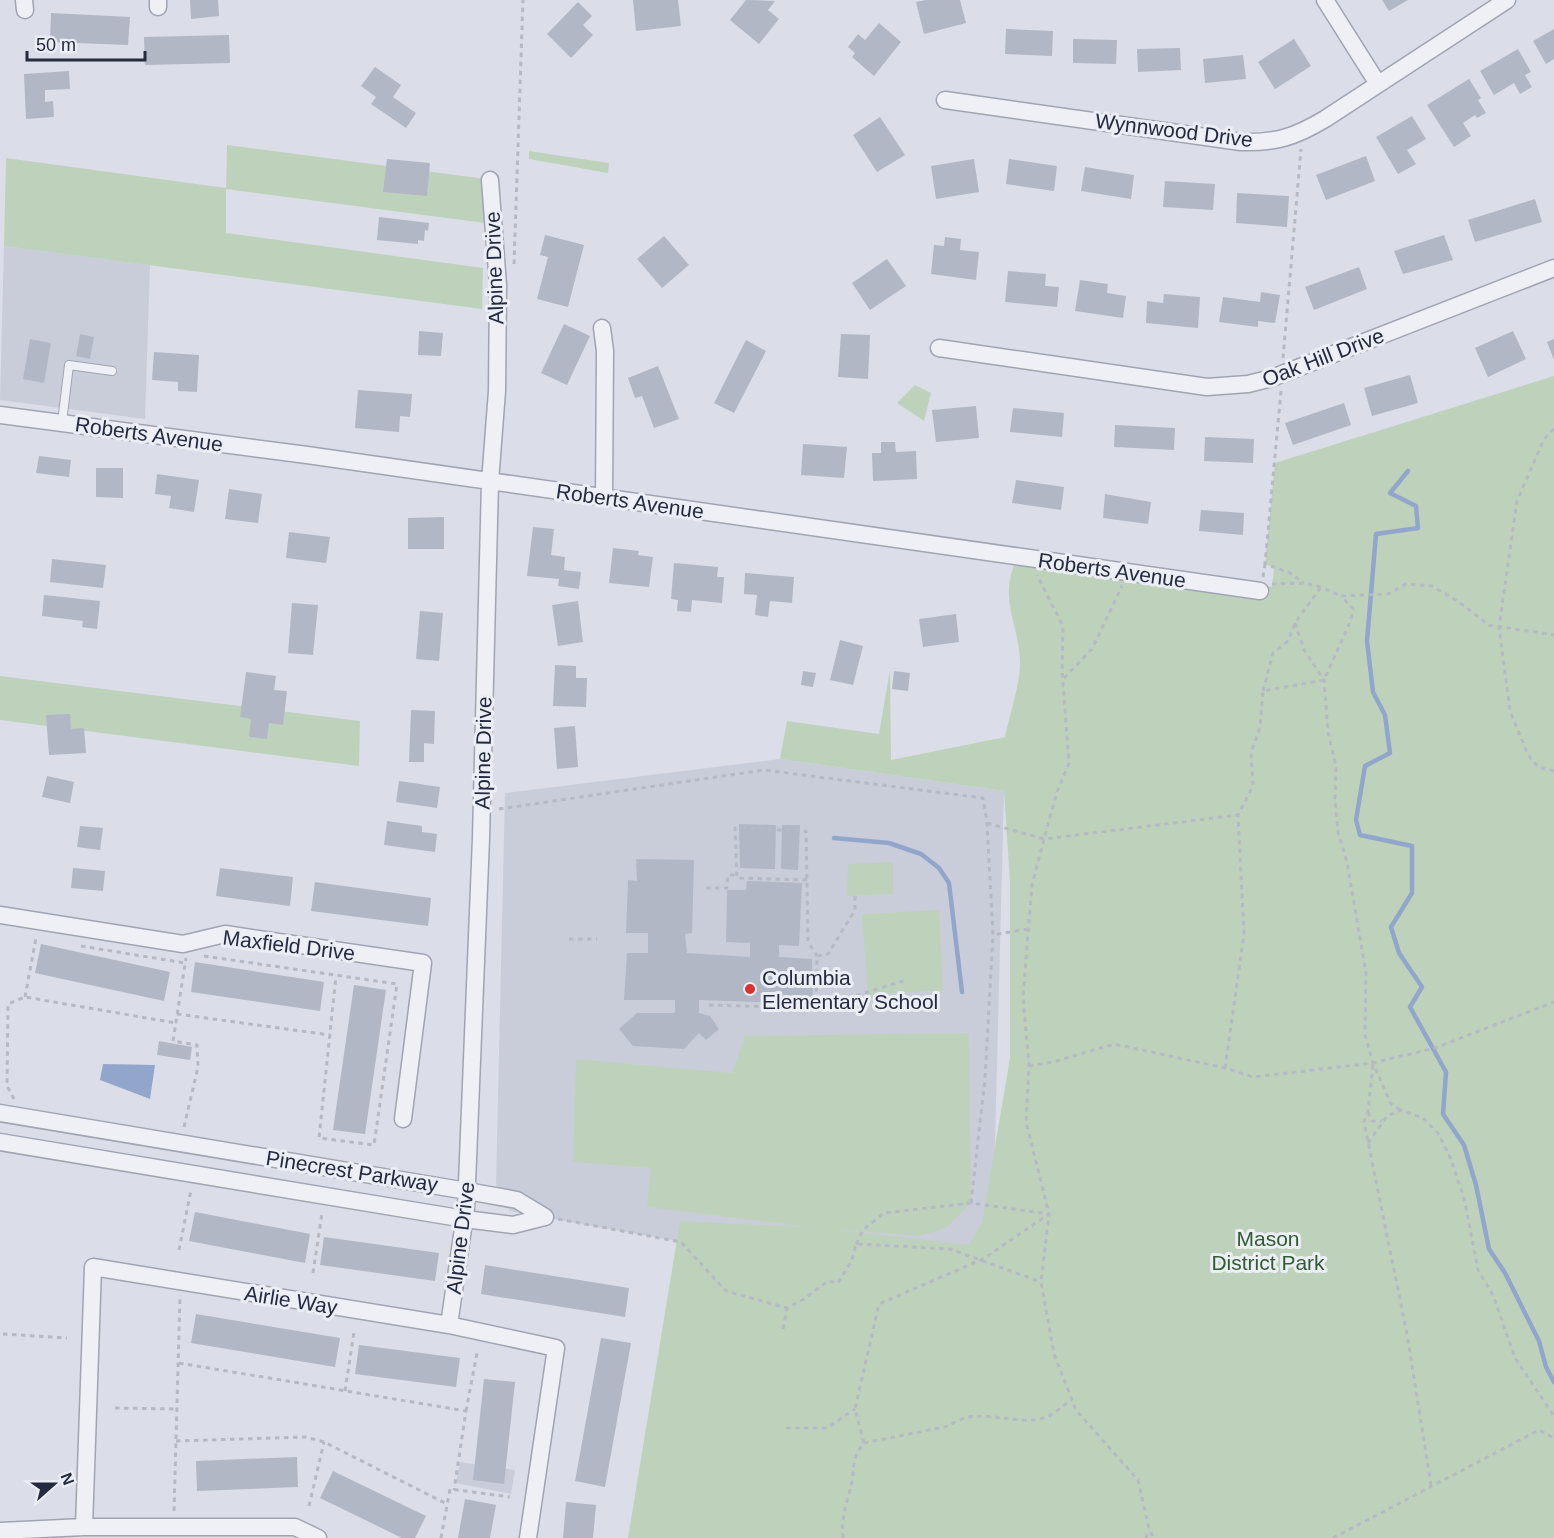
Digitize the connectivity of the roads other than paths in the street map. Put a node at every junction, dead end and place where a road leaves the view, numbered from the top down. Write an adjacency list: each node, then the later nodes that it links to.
1 (1325, 0): 3 (street)
2 (1507, 0): 3 (street, Wynnwood Drive)
3 (1378, 84): 4 (street, Wynnwood Drive)
4 (945, 100)
5 (490, 180): 12 (street, Alpine Drive)
6 (1554, 268): 8 (street, Oak Hill Drive)
7 (602, 328): 13 (street)
8 (939, 348)
9 (112, 371): 11 (lane)
10 (0, 415): 11 (street, Roberts Avenue)
11 (62, 422): 12 (street, Roberts Avenue)
12 (490, 482): 13 (street, Roberts Avenue); 19 (street, Alpine Drive)
13 (604, 497): 14 (street, Roberts Avenue)
14 (1261, 585)
15 (0, 915): 17 (street, Maxfield Drive)
16 (0, 1113): 19 (street, Pinecrest Parkway)
17 (403, 1119)
18 (0, 1142): 20 (street, Pinecrest Parkway)
19 (467, 1191): 20 (street, Alpine Drive); 20 (street, Pinecrest Parkway)
20 (465, 1219): 21 (street, Alpine Drive)
21 (448, 1325): 22 (street, Airlie Way); 25 (street, Airlie Way)
22 (84, 1527): 23 (street); 24 (street)
23 (0, 1531)
24 (318, 1538)
25 (528, 1538)

